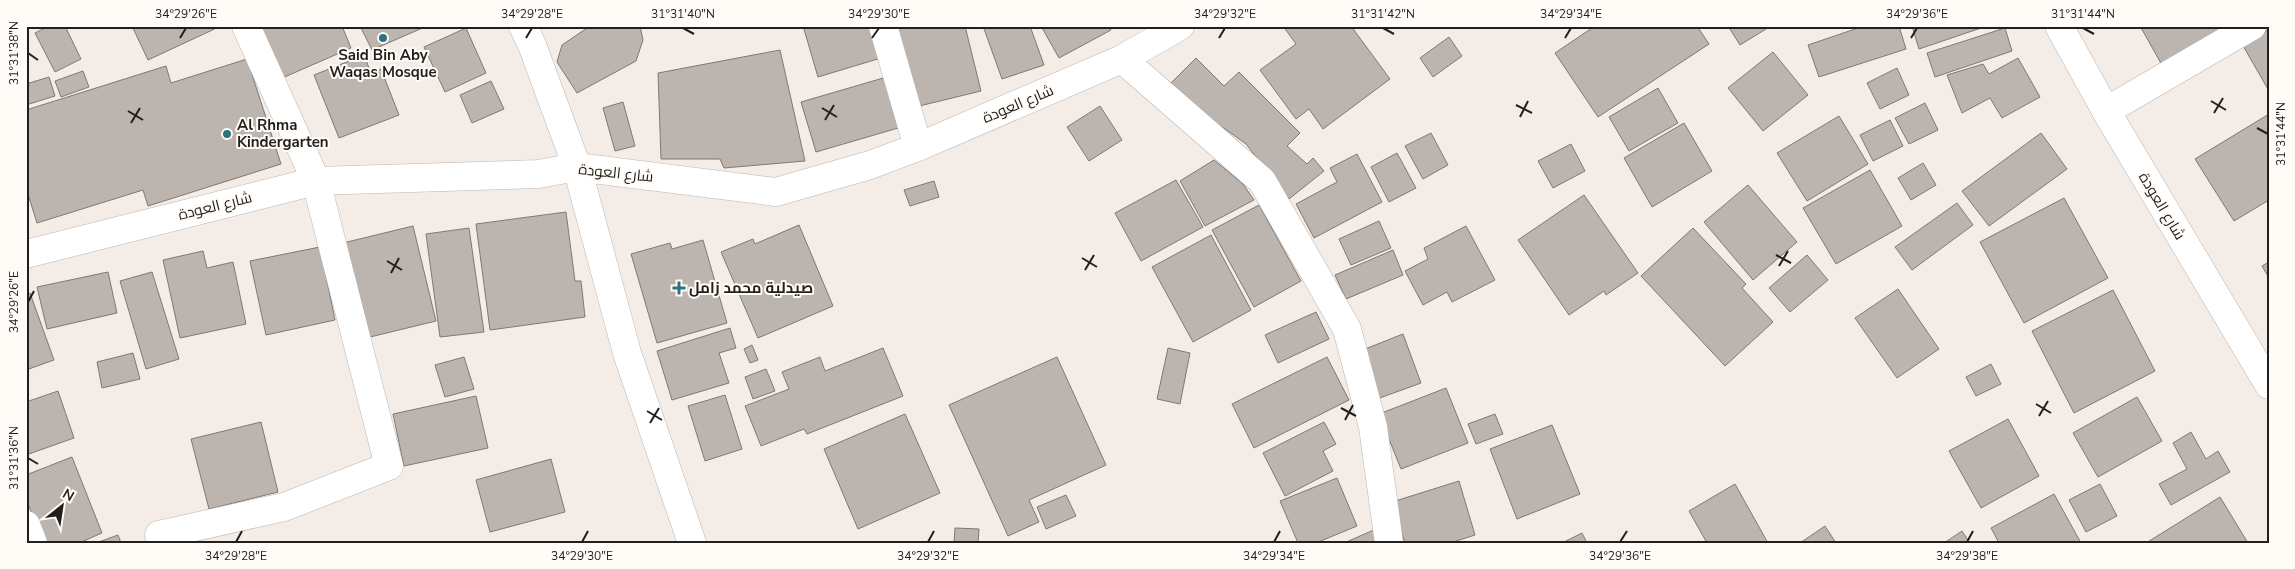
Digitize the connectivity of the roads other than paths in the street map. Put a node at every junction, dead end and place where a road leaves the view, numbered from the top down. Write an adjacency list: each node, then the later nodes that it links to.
1 (246, 26): 11 (street)
2 (523, 26): 10 (street)
3 (883, 26): 9 (street)
4 (1180, 26): 7 (street, شارع العودة)
5 (2059, 26): 8 (street, شارع العودة)
6 (2252, 26): 8 (street)
7 (1122, 59): 9 (street, شارع العودة); 18 (street)
8 (2106, 111): 13 (street, شارع العودة)
9 (918, 147): 10 (street, شارع العودة)
10 (577, 167): 11 (street, شارع العودة); 17 (street)
11 (316, 181): 12 (street, شارع العودة); 15 (street)
12 (26, 254)
13 (2269, 384)
14 (26, 525): 16 (street)
15 (159, 535)
16 (33, 543)
17 (692, 543)
18 (1390, 543)

